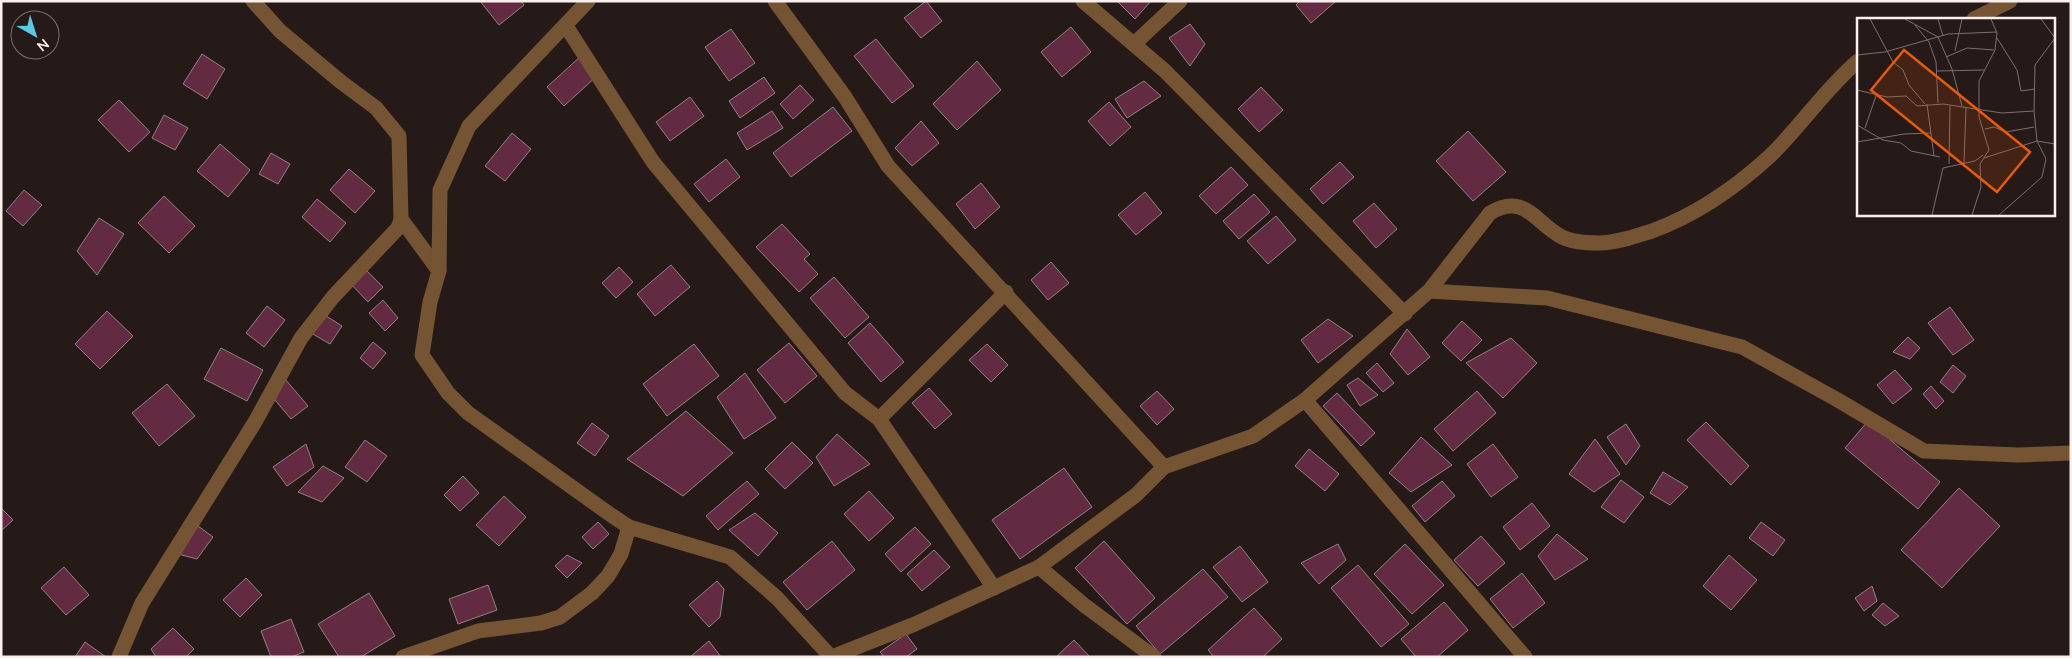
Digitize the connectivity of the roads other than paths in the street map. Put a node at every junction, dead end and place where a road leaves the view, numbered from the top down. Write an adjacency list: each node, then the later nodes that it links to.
1 (253, 1): 12 (street)
2 (588, 1): 9 (street)
3 (775, 1): 15 (street)
4 (1083, 1): 10 (street)
5 (1180, 1): 10 (street)
6 (2010, 1): 7 (street)
7 (1992, 5): 8 (street)
8 (1975, 18)
9 (566, 26): 13 (street); 18 (street)
10 (1134, 44): 16 (street)
11 (1857, 62): 14 (street)
12 (401, 219): 13 (street); 24 (street)
13 (440, 271): 21 (street)
14 (1429, 291): 16 (street); 19 (street)
15 (1006, 292): 18 (street); 20 (street)
16 (1405, 314): 17 (street)
17 (1305, 400): 20 (street); 28 (street)
18 (879, 420): 23 (street)
19 (2071, 453)
20 (1164, 467): 22 (street)
21 (629, 526): 25 (street); 26 (street)
22 (1039, 567): 23 (street); 27 (street)
23 (994, 588): 26 (street)
24 (119, 657)
25 (403, 657)
26 (832, 657)
27 (1154, 657)
28 (1525, 657)

